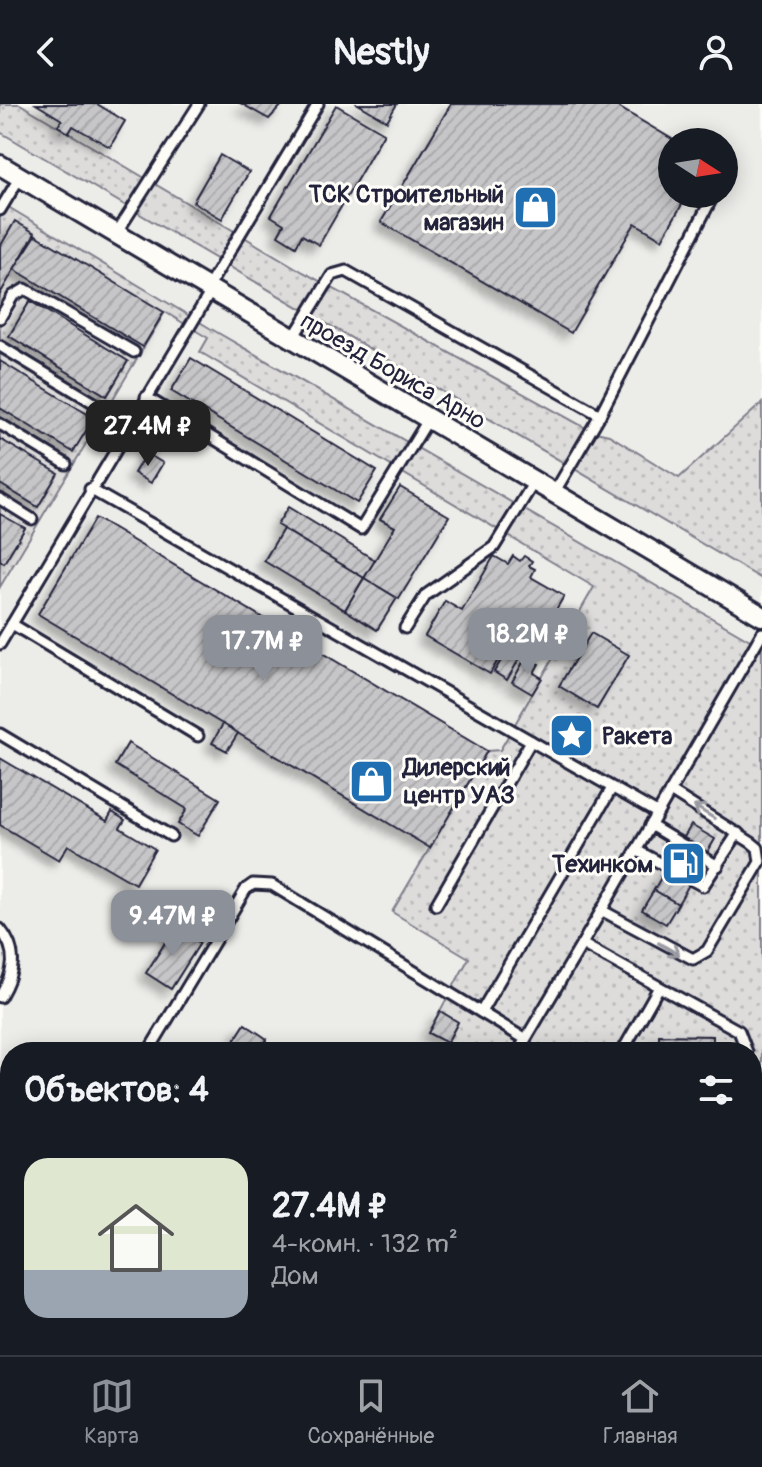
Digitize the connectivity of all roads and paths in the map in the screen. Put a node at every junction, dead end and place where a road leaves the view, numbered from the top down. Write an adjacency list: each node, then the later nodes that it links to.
1 (199, 104): 7 (lane)
2 (318, 104): 8 (lane)
3 (0, 165): 4 (street, проезд Бориса Арно)
4 (20, 177): 6 (lane); 7 (street, проезд Бориса Арно)
5 (707, 208): 15 (lane)
6 (0, 210)
7 (116, 234): 8 (street, проезд Бориса Арно)
8 (209, 290): 10 (street, проезд Бориса Арно); 13 (lane)
9 (0, 318): 12 (lane)
10 (292, 340): 15 (lane); 16 (street, проезд Бориса Арно)
11 (0, 346): 14 (lane)
12 (134, 352)
13 (146, 397): 16 (lane); 20 (lane)
14 (101, 407)
15 (600, 415): 21 (lane)
16 (428, 420): 19 (street, проезд Бориса Арно)
17 (0, 424): 18 (lane)
18 (66, 464)
19 (534, 482): 21 (street, проезд Бориса Арно); 26 (lane)
20 (90, 489): 25 (lane); 31 (lane)
21 (554, 493): 24 (street, проезд Бориса Арно)
22 (0, 499): 23 (lane)
23 (32, 519)
24 (762, 616)
25 (12, 624): 28 (lane); 30 (lane)
26 (405, 628)
27 (762, 633): 33 (lane)
28 (0, 644)
29 (0, 734): 37 (lane)
30 (198, 736)
31 (531, 741): 32 (lane); 40 (lane)
32 (612, 788): 34 (lane); 46 (lane)
33 (670, 791): 34 (lane); 36 (lane, one-way to 33)
34 (657, 813): 35 (lane)
35 (650, 825): 38 (lane); 39 (lane)
36 (738, 833): 39 (lane); 41 (lane, one-way to 36)
37 (171, 836)
38 (636, 850): 39 (lane); 41 (lane)
39 (718, 866)
40 (436, 905)
41 (601, 910): 43 (lane)
42 (0, 929): 45 (lane)
43 (582, 944): 44 (lane); 47 (lane)
44 (659, 987): 50 (lane); 51 (lane)
45 (0, 997)
46 (481, 1012): 47 (lane); 48 (lane)
47 (525, 1039): 49 (lane)
48 (154, 1042)
49 (523, 1042)
50 (628, 1042)
51 (743, 1042)

